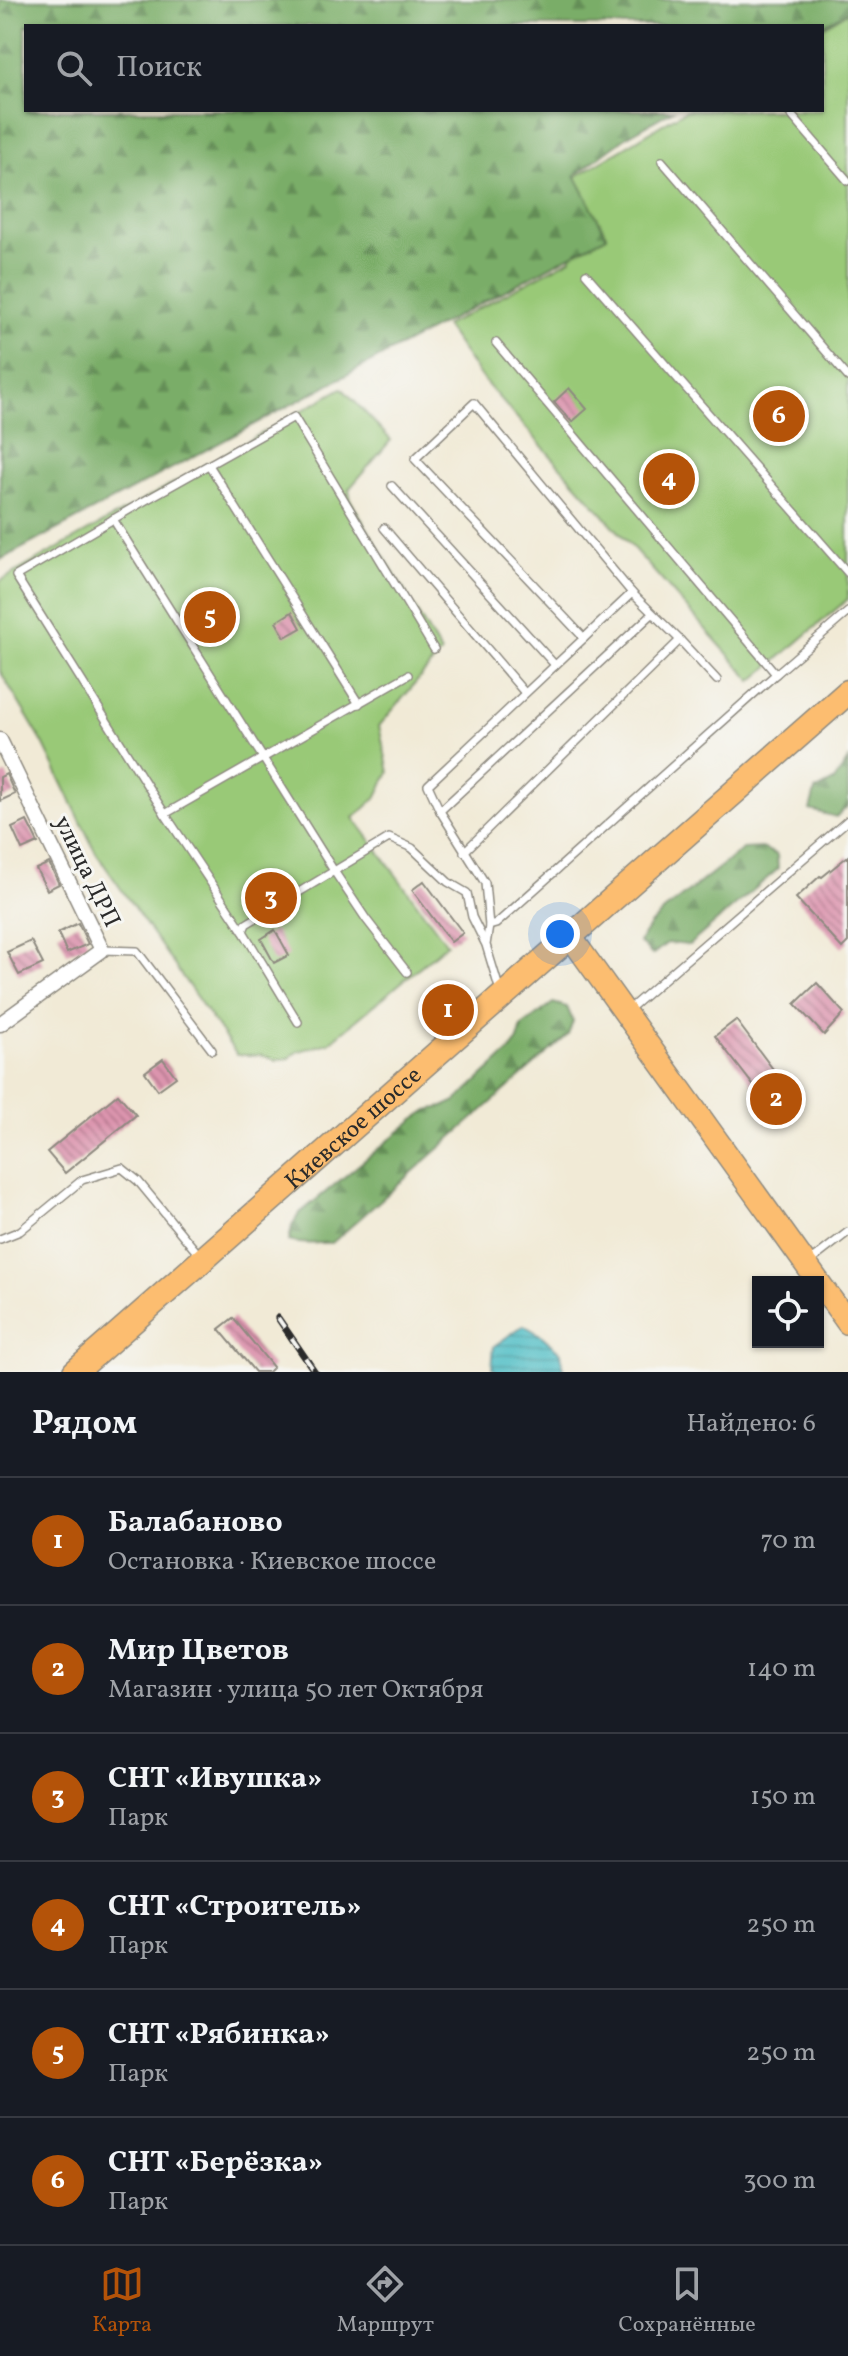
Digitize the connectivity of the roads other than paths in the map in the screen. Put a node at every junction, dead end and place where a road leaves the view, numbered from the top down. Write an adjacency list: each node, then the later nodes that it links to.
1 (789, 112): 3 (lane)
2 (662, 161): 6 (lane)
3 (848, 181)
4 (586, 274): 11 (lane)
5 (496, 343): 19 (lane)
6 (848, 377)
7 (209, 465): 9 (lane); 17 (lane); 24 (lane)
8 (392, 486): 18 (lane)
9 (113, 519): 26 (lane); 28 (lane)
10 (384, 528): 23 (lane)
11 (848, 573)
12 (632, 593): 14 (lane); 15 (lane); 15 (lane)
13 (848, 612): 19 (lane)
14 (652, 614): 16 (lane); 27 (lane)
15 (584, 638): 18 (lane)
16 (680, 640): 21 (lane); 30 (lane)
17 (434, 649)
18 (555, 665): 23 (lane)
19 (776, 674): 32 (lane)
20 (408, 675): 24 (lane)
21 (717, 680)
22 (848, 692): 34 (highway, Киевское шоссе)
23 (525, 693): 27 (lane)
24 (359, 704): 26 (lane)
25 (0, 740): 36 (street, улица ДРП)
26 (263, 760): 28 (lane); 31 (lane)
27 (440, 811): 30 (lane)
28 (165, 814): 33 (lane)
29 (848, 820): 39 (lane)
30 (464, 852): 32 (lane)
31 (334, 871): 33 (lane); 35 (lane); 37 (lane)
32 (489, 926): 35 (lane)
33 (243, 931): 40 (lane)
34 (570, 936): 38 (highway, Киевское шоссе); 39 (main road)
35 (486, 945): 38 (lane)
36 (102, 950): 41 (street, улица ДРП); 42 (lane)
37 (407, 972)
38 (501, 997): 45 (highway, Киевское шоссе)
39 (625, 1013): 46 (main road)
40 (298, 1022)
41 (0, 1024)
42 (212, 1050)
43 (848, 1232): 46 (lane)
44 (0, 1239): 45 (lane)
45 (204, 1260): 48 (highway, Киевское шоссе)
46 (806, 1265): 47 (main road)
47 (848, 1323)
48 (75, 1372)

